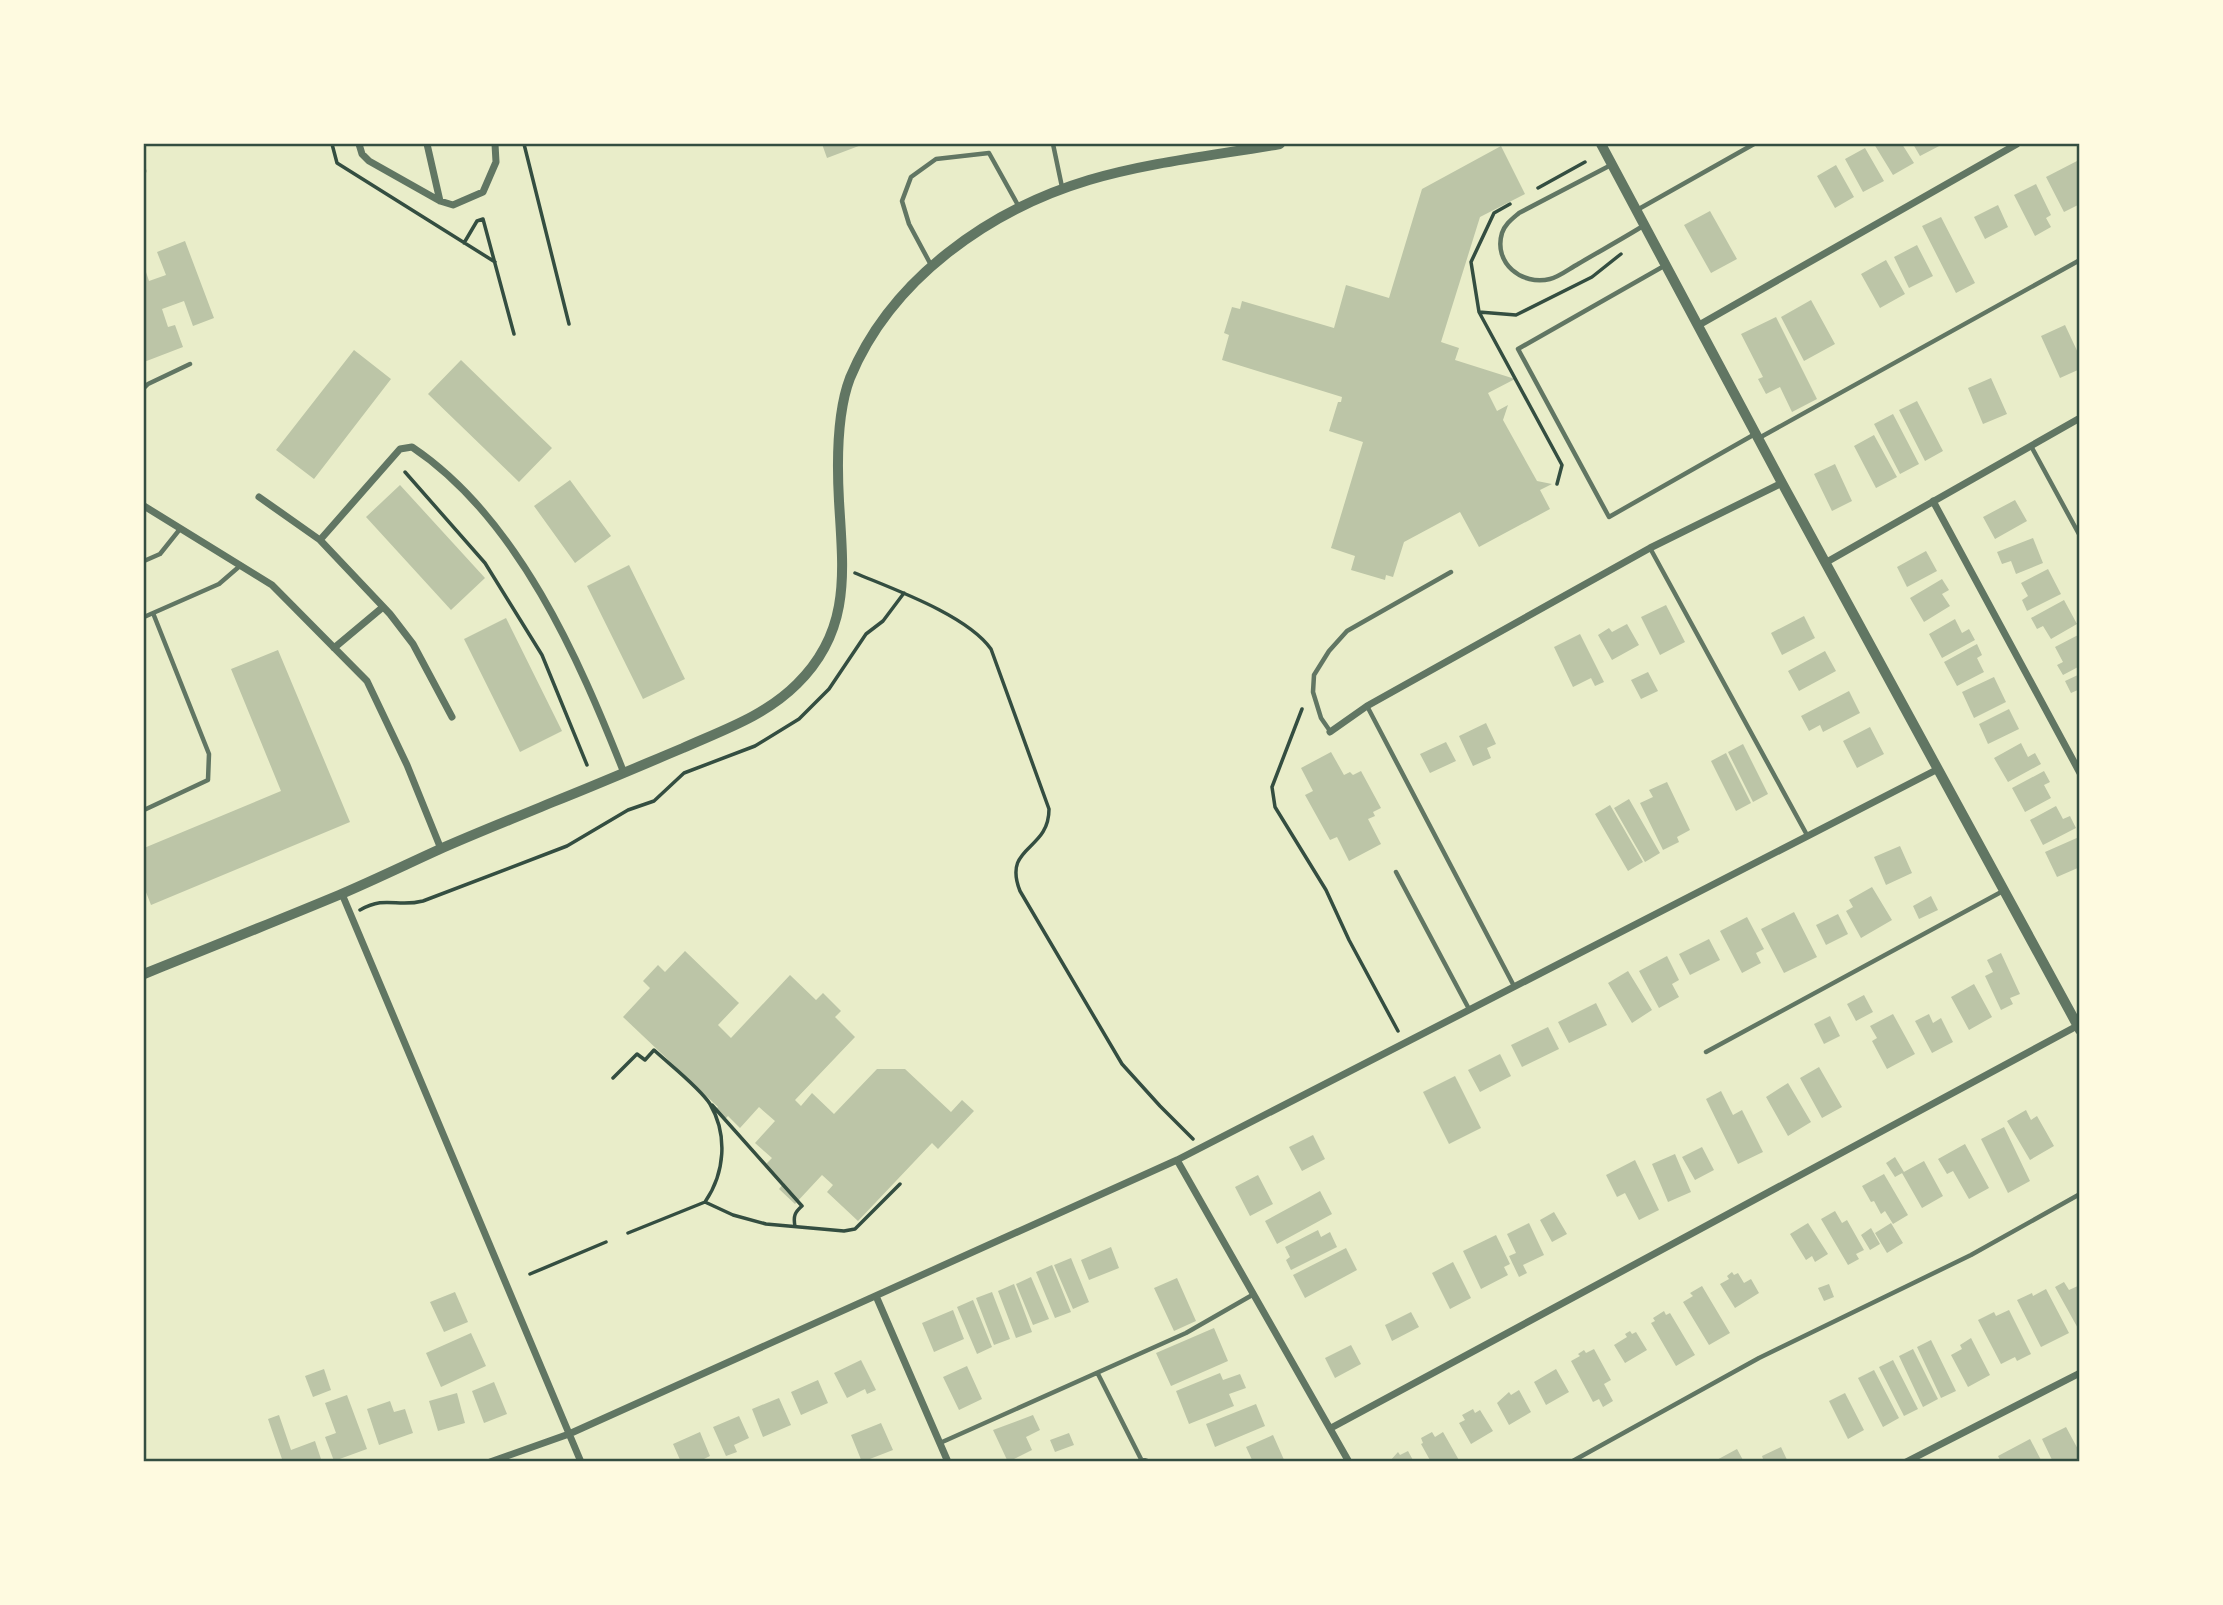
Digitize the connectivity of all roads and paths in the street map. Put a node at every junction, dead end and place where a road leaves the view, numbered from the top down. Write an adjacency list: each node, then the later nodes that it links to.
1 (332, 144): 20 (path)
2 (359, 144): 16 (street)
3 (427, 144): 16 (street)
4 (495, 144): 16 (street)
5 (524, 144): 25 (path)
6 (1053, 144): 13 (lane)
7 (1280, 144): 13 (street)
8 (1601, 144): 12 (street)
9 (1754, 144): 18 (lane)
10 (2017, 144): 26 (street)
11 (1585, 162): 14 (path)
12 (1612, 165): 18 (street); 19 (lane)
13 (1062, 189): 17 (street)
14 (1528, 194)
15 (1517, 200): 35 (path)
16 (440, 201)
17 (1019, 207): 24 (street); 24 (lane)
18 (1637, 211): 19 (street)
19 (1645, 225): 23 (street)
20 (464, 243): 22 (path); 22 (path)
21 (2080, 260): 31 (lane)
22 (495, 262): 27 (path)
23 (1666, 265): 26 (street); 31 (lane)
24 (932, 266): 46 (street)
25 (569, 324)
26 (1699, 326): 31 (street)
27 (514, 334)
28 (190, 365): 29 (lane)
29 (144, 388)
30 (2080, 418): 32 (street)
31 (1757, 436): 34 (street)
32 (2031, 445): 37 (street); 40 (lane)
33 (405, 472): 57 (path)
34 (1782, 483): 42 (street); 44 (street)
35 (1557, 484)
36 (259, 497): 41 (street)
37 (1933, 501): 44 (street); 60 (street)
38 (144, 506): 39 (street)
39 (180, 529): 43 (lane); 45 (street)
40 (2080, 536)
41 (320, 540): 49 (street); 59 (street)
42 (1650, 548): 53 (street); 62 (lane)
43 (144, 561)
44 (1825, 563): 58 (street)
45 (241, 564): 50 (lane); 52 (street)
46 (843, 568): 48 (path); 59 (street)
47 (1451, 572): 56 (lane)
48 (904, 593): 67 (path); 76 (path)
49 (383, 607): 52 (street); 55 (street)
50 (153, 613): 51 (lane); 61 (lane)
51 (144, 617)
52 (334, 648): 63 (street)
53 (1367, 706): 56 (street); 69 (lane)
54 (1302, 709): 72 (path)
55 (452, 717)
56 (1331, 732)
57 (587, 765)
58 (1938, 769): 62 (street); 65 (street)
59 (624, 773): 63 (street)
60 (2080, 773)
61 (144, 810)
62 (1808, 836): 69 (street)
63 (441, 849): 66 (street)
64 (1396, 872): 70 (lane)
65 (2004, 890): 71 (street); 73 (lane)
66 (342, 894): 67 (street); 68 (street)
67 (351, 915): 90 (street)
68 (144, 974)
69 (1514, 987): 70 (street)
70 (1469, 1010): 76 (street)
71 (2078, 1028): 89 (street)
72 (1398, 1031)
73 (1706, 1052)
74 (613, 1078): 75 (path)
75 (709, 1102): 80 (path); 81 (path)
76 (1202, 1147): 77 (street)
77 (1177, 1160): 85 (street); 86 (street)
78 (900, 1184): 81 (path)
79 (2080, 1194): 97 (lane)
80 (705, 1202): 81 (path); 82 (path)
81 (795, 1226)
82 (628, 1233)
83 (606, 1242): 84 (path)
84 (530, 1274)
85 (1254, 1293): 88 (lane); 89 (street)
86 (876, 1296): 90 (street); 91 (street)
87 (2080, 1373): 98 (street)
88 (1098, 1374): 91 (lane); 95 (lane)
89 (1331, 1428): 96 (street)
90 (569, 1434): 92 (street); 93 (street)
91 (940, 1443): 94 (street)
92 (490, 1461)
93 (581, 1461)
94 (948, 1461)
95 (1150, 1461)
96 (1349, 1461)
97 (1571, 1461)
98 (1906, 1461)

